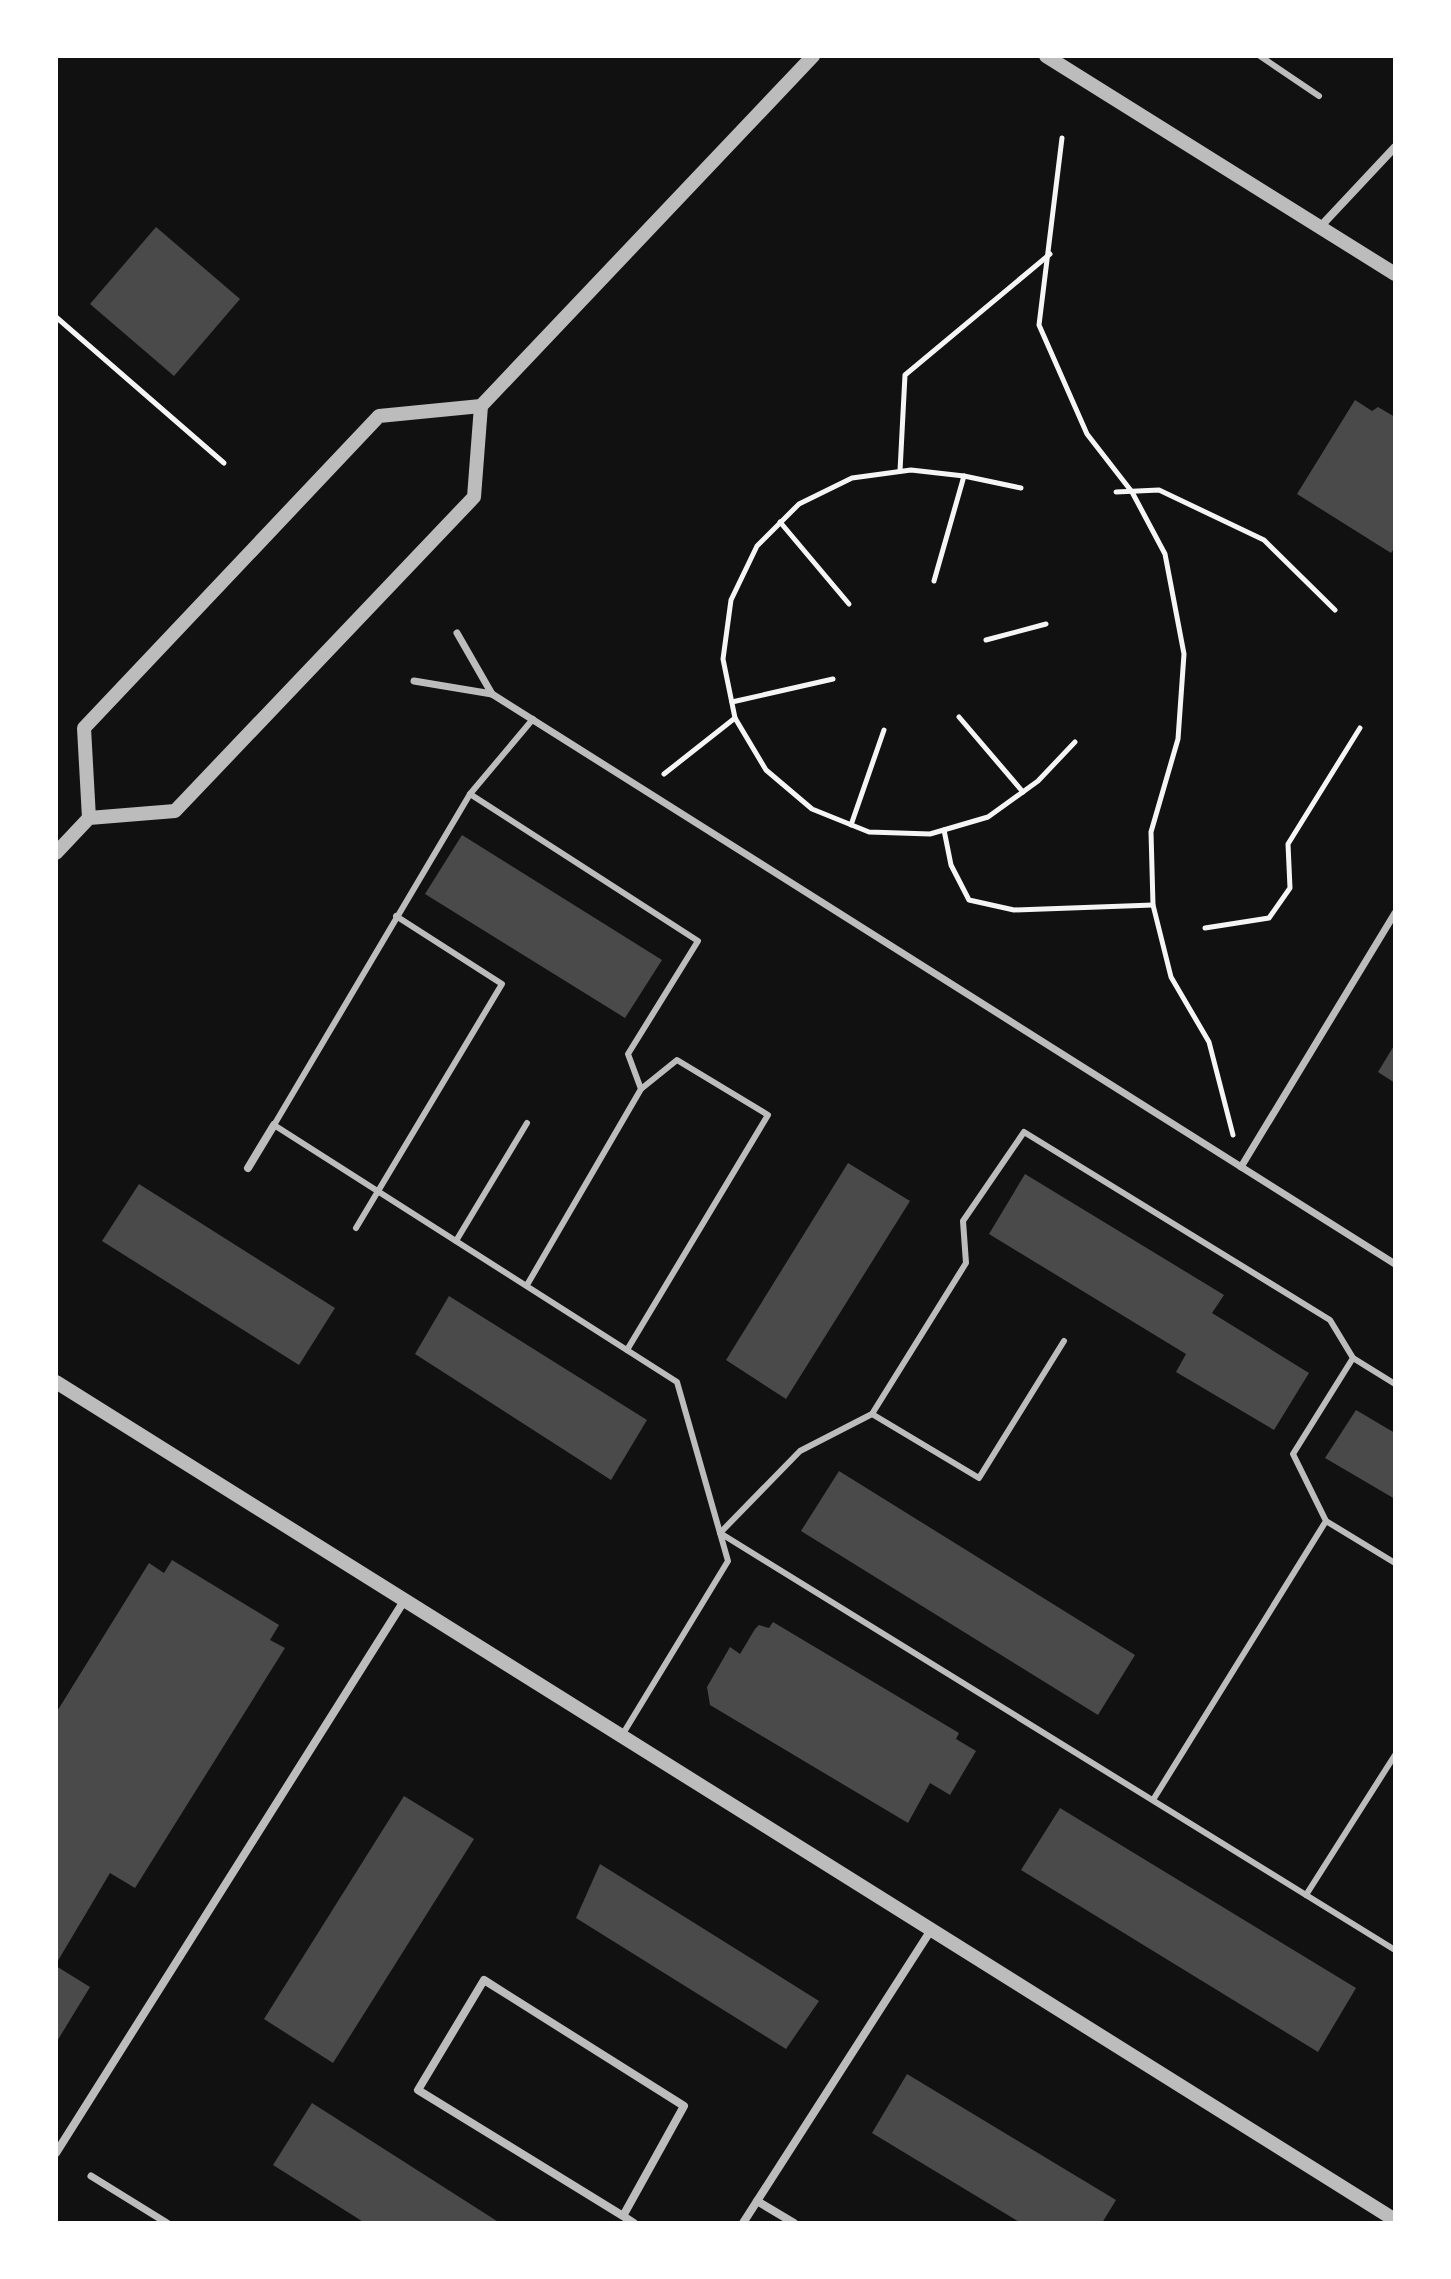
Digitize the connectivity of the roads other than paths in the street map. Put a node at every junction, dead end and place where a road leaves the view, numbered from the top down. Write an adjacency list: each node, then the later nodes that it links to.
1 (813, 56): 8 (street)
2 (1046, 56): 6 (street)
3 (1260, 56): 4 (lane)
4 (1319, 96)
5 (1395, 147): 6 (street)
6 (1320, 227): 7 (street)
7 (1395, 274)
8 (481, 406): 14 (street); 14 (street)
9 (457, 633): 11 (street)
10 (414, 681): 11 (street)
11 (492, 694): 12 (street)
12 (533, 719): 13 (lane); 21 (street)
13 (470, 794): 17 (lane); 18 (lane)
14 (89, 818): 15 (street)
15 (56, 853)
16 (1395, 913): 21 (street)
17 (396, 916): 20 (lane); 23 (lane)
18 (641, 1089): 27 (lane); 29 (lane)
19 (527, 1123): 25 (lane)
20 (274, 1125): 22 (street); 23 (lane)
21 (1241, 1167): 26 (street)
22 (248, 1168)
23 (377, 1190): 24 (lane); 25 (lane)
24 (356, 1228)
25 (456, 1241): 27 (lane)
26 (1395, 1264)
27 (527, 1285): 29 (lane)
28 (1064, 1341): 33 (lane)
29 (627, 1350): 35 (lane)
30 (1353, 1358): 32 (lane); 33 (lane); 34 (lane)
31 (56, 1382): 37 (street)
32 (1395, 1384)
33 (872, 1414): 35 (lane)
34 (1326, 1521): 36 (lane); 40 (lane)
35 (720, 1533): 38 (lane); 40 (lane)
36 (1395, 1563)
37 (404, 1601): 38 (street); 44 (street)
38 (621, 1737): 42 (street)
39 (1395, 1755): 41 (lane)
40 (1153, 1800): 41 (lane)
41 (1306, 1895): 43 (lane)
42 (931, 1930): 46 (street); 48 (street)
43 (1395, 1950)
44 (56, 2153)
45 (91, 2176): 49 (street)
46 (757, 2201): 51 (street); 52 (street)
47 (623, 2216): 47 (street); 50 (street)
48 (1395, 2220)
49 (167, 2223)
50 (634, 2223)
51 (743, 2223)
52 (794, 2223)

